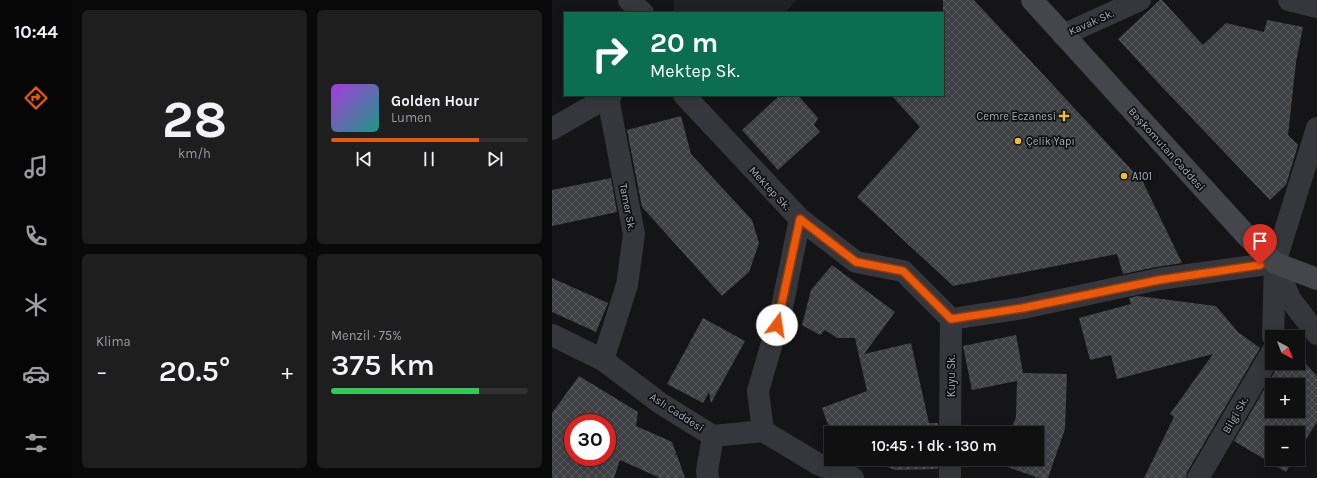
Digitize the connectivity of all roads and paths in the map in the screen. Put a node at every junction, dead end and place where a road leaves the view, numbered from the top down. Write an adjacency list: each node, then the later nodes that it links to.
1 (629, 0): 7 (street)
2 (650, 0): 8 (street)
3 (1032, 0): 9 (street, Başkomutan Caddesi)
4 (1140, 0): 9 (street, Kavak Sk.)
5 (1289, 0): 6 (street)
6 (1317, 7)
7 (642, 12)
8 (644, 12)
9 (1063, 35): 15 (street, Başkomutan Caddesi)
10 (685, 96): 14 (street, Mektep Sk.)
11 (609, 97): 13 (street); 21 (street, Tamer Sk.)
12 (1317, 128): 15 (street)
13 (552, 129)
14 (800, 219): 17 (street, Mektep Sk.); 24 (street)
15 (1275, 263): 16 (street, Başkomutan Caddesi); 17 (street); 18 (street); 19 (street)
16 (1317, 279)
17 (951, 319): 23 (street, Kuyu Sk.)
18 (1274, 330)
19 (1317, 334)
20 (552, 335): 21 (street, Aslı Caddesi)
21 (603, 360): 25 (street, Aslı Caddesi)
22 (1265, 364): 30 (street, Bilgi Sk.)
23 (950, 426)
24 (763, 431): 25 (street, Aslı Caddesi); 28 (street)
25 (713, 436): 27 (street)
26 (950, 466): 29 (street)
27 (708, 478)
28 (853, 478)
29 (950, 478)
30 (1198, 478)

